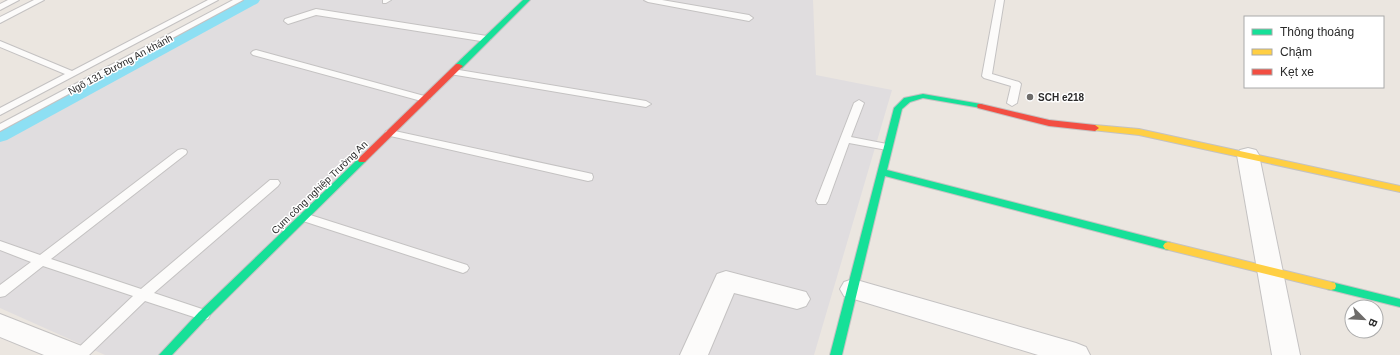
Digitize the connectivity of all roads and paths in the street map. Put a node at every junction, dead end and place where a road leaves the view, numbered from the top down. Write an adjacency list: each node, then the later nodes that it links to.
1 (15, 0): 8 (lane)
2 (40, 0): 10 (lane)
3 (214, 0): 16 (lane)
4 (239, 0): 22 (lane, Ngõ 131 Đường An khánh)
5 (526, 0): 12 (street, Cụm công nghiệp Trường An)
6 (648, 0): 9 (lane)
7 (1000, 0): 19 (lane)
8 (0, 7)
9 (749, 18)
10 (0, 20)
11 (288, 21): 12 (lane)
12 (488, 38): 15 (street, Cụm công nghiệp Trường An)
13 (0, 44): 16 (lane)
14 (256, 53): 17 (lane)
15 (453, 72): 17 (street, Cụm công nghiệp Trường An); 20 (lane)
16 (72, 74): 21 (lane)
17 (425, 99): 23 (street, Cụm công nghiệp Trường An)
18 (859, 103): 24 (lane)
19 (1012, 103)
20 (646, 104)
21 (0, 112)
22 (0, 128)
23 (390, 133): 29 (lane); 33 (street, Cụm công nghiệp Trường An)
24 (846, 139): 25 (lane); 32 (lane)
25 (887, 147): 27 (street); 28 (street)
26 (182, 152): 35 (lane)
27 (1248, 155): 31 (street); 37 (street)
28 (881, 172): 37 (street); 38 (street)
29 (588, 177)
30 (274, 183): 40 (lane)
31 (1400, 189)
32 (822, 201)
33 (304, 217): 36 (lane); 43 (street, Cụm công nghiệp Trường An)
34 (0, 244): 35 (lane)
35 (40, 260): 39 (lane); 40 (lane)
36 (463, 268)
37 (1271, 270): 42 (street); 51 (street)
38 (853, 289): 49 (street); 50 (street)
39 (0, 292)
40 (143, 295): 43 (lane); 46 (lane)
41 (797, 299): 48 (street)
42 (1400, 303)
43 (203, 315): 47 (street, Cụm công nghiệp Trường An)
44 (0, 326): 45 (street)
45 (74, 355)
46 (80, 355)
47 (165, 355)
48 (694, 355)
49 (836, 355)
50 (1076, 355)
51 (1286, 355)

